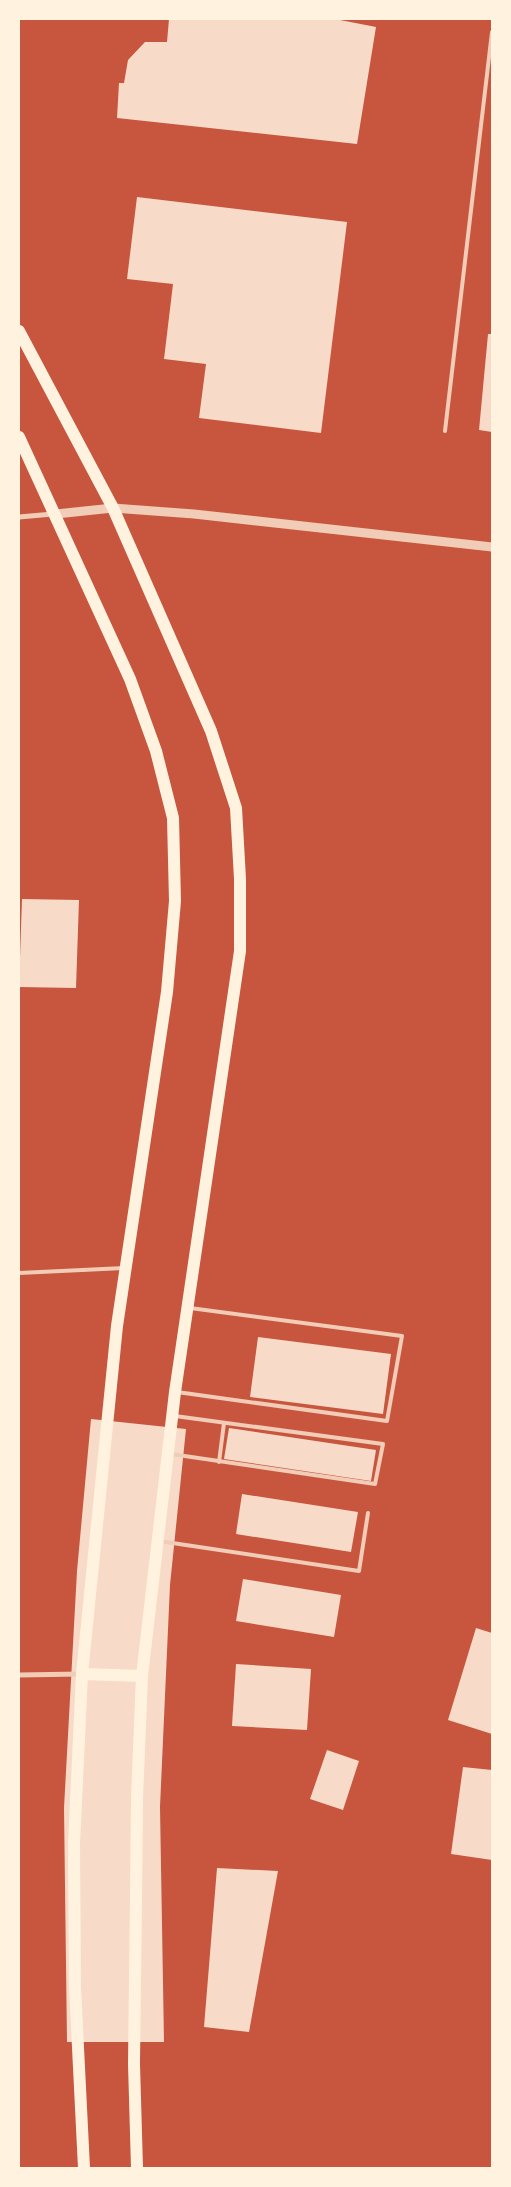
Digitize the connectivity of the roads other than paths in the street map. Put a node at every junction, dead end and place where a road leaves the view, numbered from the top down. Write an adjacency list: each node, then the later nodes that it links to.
1 (492, 32): 3 (lane)
2 (19, 331): 5 (main road)
3 (445, 431)
4 (19, 436): 6 (main road)
5 (113, 508): 6 (street); 8 (street); 11 (main road)
6 (56, 514): 7 (street); 9 (main road)
7 (19, 517)
8 (492, 547)
9 (126, 1268): 10 (lane); 19 (main road)
10 (19, 1273)
11 (188, 1307): 12 (main road); 12 (lane)
12 (175, 1392): 13 (main road)
13 (173, 1416): 14 (lane); 15 (main road)
14 (224, 1423): 16 (lane); 16 (lane)
15 (168, 1454): 16 (lane); 18 (main road)
16 (219, 1462)
17 (368, 1513): 18 (lane)
18 (157, 1540): 21 (main road)
19 (82, 1674): 20 (street); 21 (main road); 22 (main road)
20 (19, 1675)
21 (142, 1676): 23 (main road)
22 (84, 2168)
23 (136, 2168)

